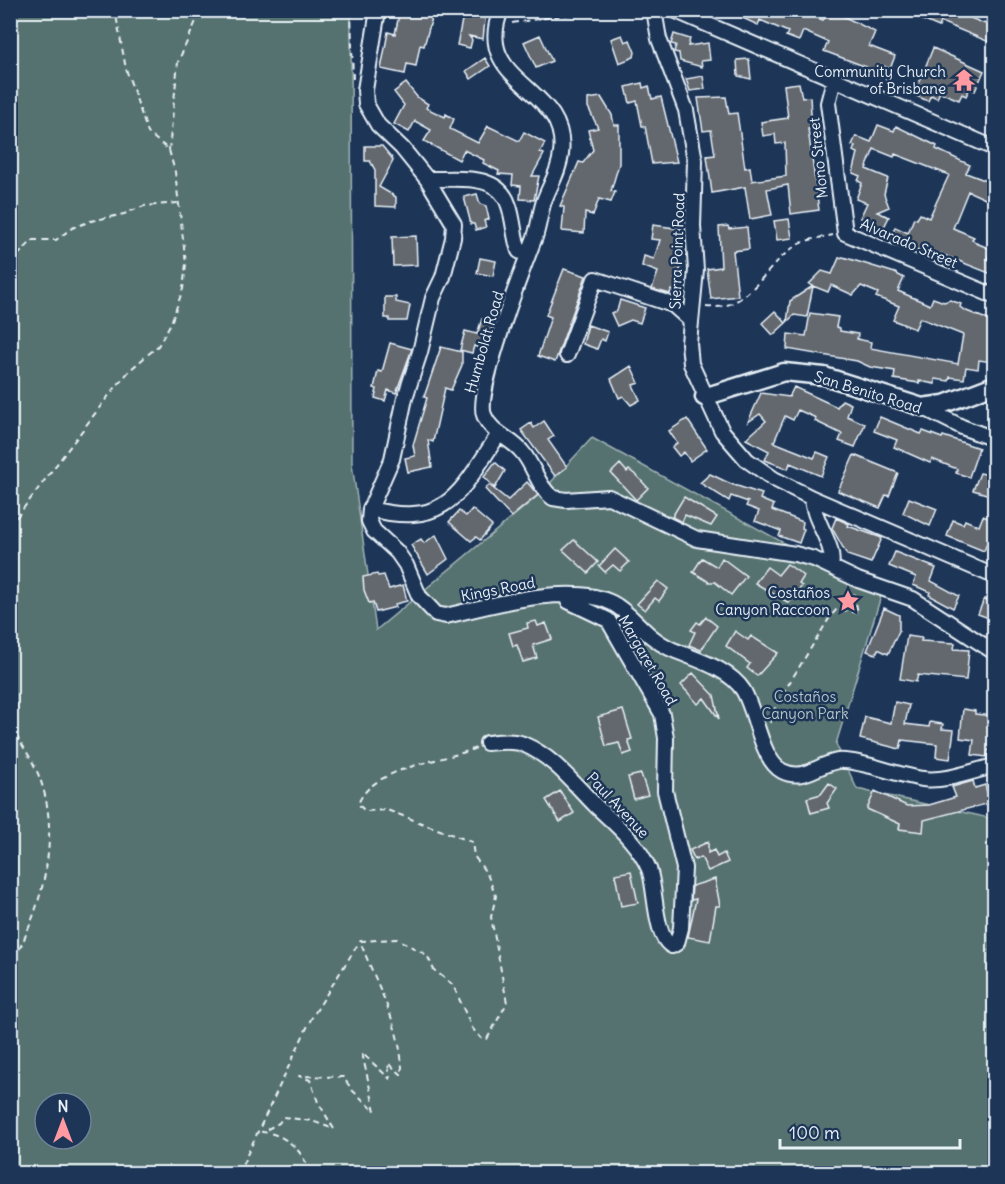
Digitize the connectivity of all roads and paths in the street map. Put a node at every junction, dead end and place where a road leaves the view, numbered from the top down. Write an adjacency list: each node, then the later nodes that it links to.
1 (115, 10): 12 (path)
2 (201, 10): 12 (path)
3 (351, 10): 10 (path)
4 (378, 10): 13 (street)
5 (598, 10): 8 (path)
6 (654, 10): 18 (street, Sierra Point Road)
7 (674, 10): 9 (street)
8 (507, 14): 16 (street, Humboldt Road)
9 (834, 80): 11 (street); 15 (street, Mono Street)
10 (353, 83)
11 (994, 148)
12 (169, 150): 14 (path)
13 (427, 179): 16 (street); 30 (street)
14 (179, 202): 17 (path); 31 (path)
15 (845, 233): 19 (street, Alvarado Street); 21 (path)
16 (528, 255): 27 (street, Humboldt Road)
17 (10, 263)
18 (694, 291): 20 (street); 21 (street, Sierra Point Road)
19 (994, 296)
20 (673, 305): 22 (street); 23 (street)
21 (693, 306): 22 (street, Sierra Point Road)
22 (691, 321): 25 (street, Sierra Point Road)
23 (567, 355)
24 (994, 385): 26 (street)
25 (704, 397): 26 (street, San Benito Road); 29 (street, Sierra Point Road)
26 (922, 407): 28 (street, San Benito Road)
27 (499, 434): 30 (street); 32 (street, Humboldt Road)
28 (994, 439)
29 (812, 498): 32 (street); 33 (street, Sierra Point Road)
30 (370, 509): 35 (street, Kings Road)
31 (10, 526)
32 (831, 567): 34 (street, Humboldt Road)
33 (994, 576)
34 (858, 580): 36 (street, Humboldt Road); 38 (path)
35 (552, 596): 40 (street, Kings Road); 42 (street, Margaret Road)
36 (994, 652)
37 (10, 726): 43 (path)
38 (772, 730)
39 (487, 743): 41 (path); 42 (street, Paul Avenue)
40 (994, 766)
41 (360, 941): 44 (path); 45 (path)
42 (668, 944)
43 (10, 967)
44 (238, 1173)
45 (309, 1173)

